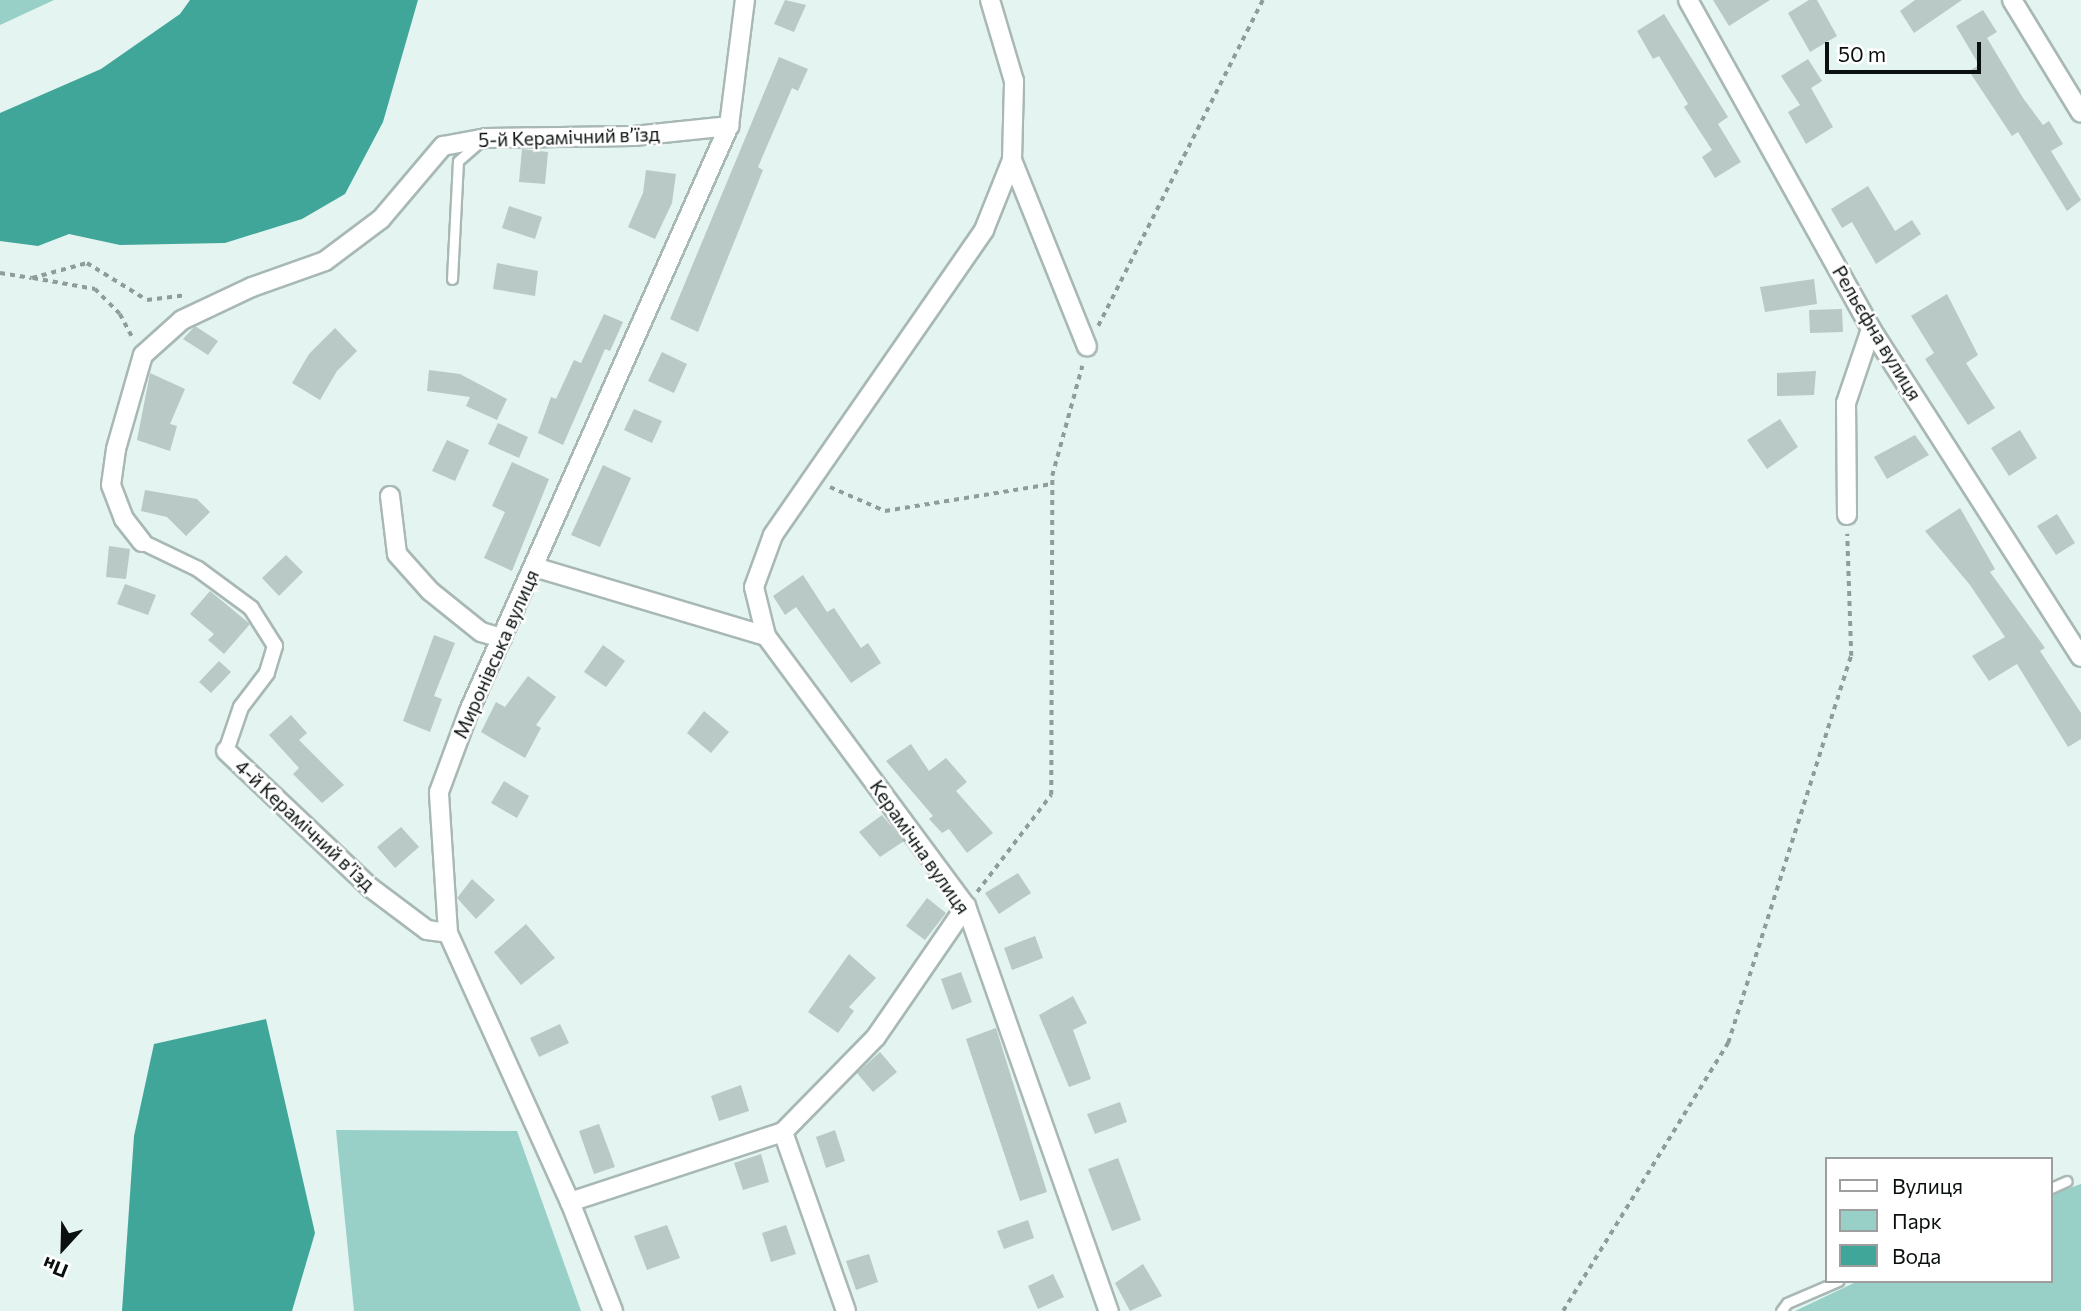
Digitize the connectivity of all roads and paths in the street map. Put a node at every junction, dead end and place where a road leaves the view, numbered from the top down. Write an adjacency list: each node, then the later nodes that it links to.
1 (745, 0): 7 (street, Миронівська вулиця)
2 (990, 0): 9 (street)
3 (1263, 0): 15 (path)
4 (1689, 0): 14 (street, Рельєфна вулиця)
5 (2011, 0): 6 (street)
6 (2081, 113)
7 (729, 127): 8 (street, 5-й Керамічний в’їзд); 22 (street, Миронівська вулиця)
8 (486, 138): 12 (lane); 16 (street, 5-й Керамічний в’їзд)
9 (1012, 160): 15 (street); 17 (street)
10 (0, 273): 11 (path)
11 (32, 278): 13 (path); 16 (path)
12 (452, 279)
13 (200, 293)
14 (1871, 329): 20 (street); 25 (street, Рельєфна вулиця)
15 (1087, 347): 18 (path)
16 (143, 355): 21 (street, 4-й Керамічний в’їзд)
17 (812, 479): 18 (path); 23 (street)
18 (1052, 484): 27 (path)
19 (390, 496): 24 (street)
20 (1846, 515): 37 (path)
21 (142, 542): 26 (street, 4-й Керамічний в’їзд)
22 (534, 567): 23 (street); 24 (street, Миронівська вулиця)
23 (766, 636): 27 (street, Керамічна вулиця)
24 (502, 638): 28 (street, Миронівська вулиця)
25 (2081, 657)
26 (226, 751): 28 (street, 4-й Керамічний в’їзд)
27 (966, 906): 29 (street); 36 (street, Керамічна вулиця)
28 (448, 933): 32 (street, Миронівська вулиця)
29 (782, 1132): 32 (street); 35 (street)
30 (2067, 1181): 31 (lane)
31 (2053, 1187)
32 (570, 1202): 34 (street, Миронівська вулиця)
33 (1833, 1283): 38 (lane)
34 (613, 1311)
35 (846, 1311)
36 (1109, 1311)
37 (1563, 1311)
38 (1781, 1311)

